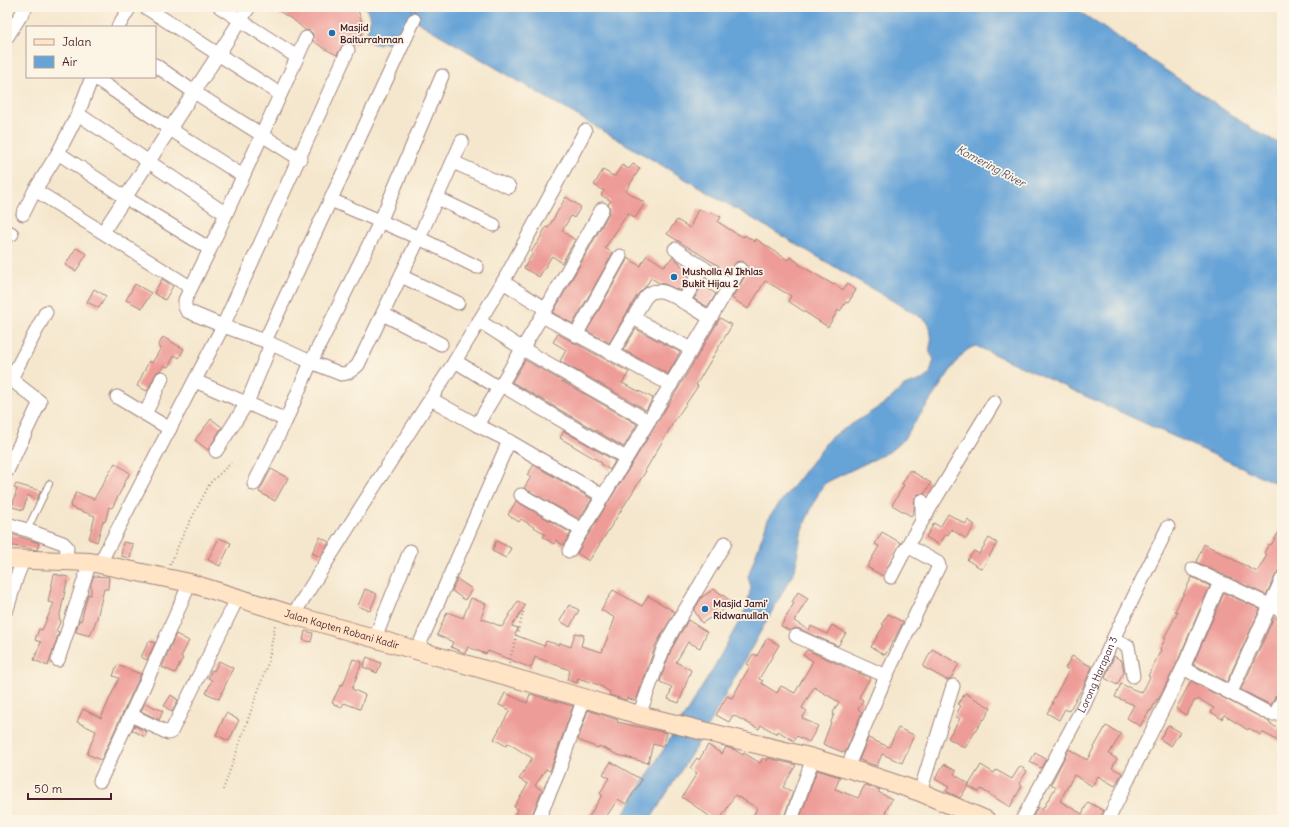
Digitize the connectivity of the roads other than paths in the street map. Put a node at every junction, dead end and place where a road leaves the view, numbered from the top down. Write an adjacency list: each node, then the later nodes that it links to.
1 (26, 7): 9 (street)
2 (130, 7): 8 (street)
3 (145, 7): 12 (street)
4 (220, 7): 7 (street)
5 (249, 7): 7 (street)
6 (414, 20): 34 (street)
7 (241, 21): 12 (street); 13 (street)
8 (119, 26)
9 (7, 37)
10 (306, 38): 13 (street)
11 (348, 50): 26 (street)
12 (218, 55): 18 (street); 19 (street)
13 (297, 57): 19 (street)
14 (156, 66): 18 (street)
15 (442, 76): 38 (street)
16 (93, 78): 20 (street)
17 (94, 78): 21 (street)
18 (194, 92): 21 (street); 23 (street)
19 (280, 94): 23 (street)
20 (78, 114): 25 (street); 27 (street)
21 (170, 129): 27 (street); 29 (street)
22 (585, 131): 49 (street)
23 (262, 134): 26 (street); 29 (street)
24 (462, 141): 28 (street)
25 (58, 153): 31 (street); 32 (street)
26 (300, 159): 60 (street)
27 (148, 162): 32 (street); 37 (street)
28 (453, 162): 30 (street); 33 (street)
29 (243, 176): 37 (street)
30 (509, 187)
31 (35, 190): 36 (street); 40 (street)
32 (126, 198): 40 (street); 42 (street)
33 (437, 198): 39 (street); 41 (street)
34 (331, 200): 38 (street); 62 (street)
35 (602, 209): 55 (street)
36 (23, 214)
37 (226, 214): 42 (street)
38 (380, 222): 41 (street); 68 (street)
39 (494, 225)
40 (103, 232): 51 (street)
41 (419, 238): 45 (street); 48 (street)
42 (210, 249): 51 (street)
43 (675, 249): 46 (street)
44 (620, 256): 61 (street)
45 (477, 267)
46 (703, 267): 50 (street); 52 (street)
47 (740, 269): 58 (street)
48 (401, 276): 53 (street); 56 (street)
49 (503, 282): 55 (street); 59 (street)
50 (726, 282)
51 (190, 288): 60 (street)
52 (683, 302): 57 (street); 58 (street)
53 (458, 303)
54 (46, 312): 85 (street)
55 (544, 312): 61 (street); 64 (street)
56 (383, 314): 63 (street); 68 (street)
57 (633, 318): 65 (street); 66 (street)
58 (710, 318): 65 (street)
59 (479, 321): 64 (street); 67 (street)
60 (223, 326): 62 (street); 70 (street)
61 (576, 335): 66 (street)
62 (268, 343): 68 (street); 76 (street)
63 (441, 344)
64 (523, 349): 72 (street); 79 (street)
65 (691, 349): 71 (street)
66 (612, 354): 71 (street)
67 (456, 361): 72 (street); 74 (street)
68 (311, 362): 78 (street)
69 (162, 378): 77 (street)
70 (195, 382): 76 (street); 81 (street)
71 (671, 385): 79 (street)
72 (500, 387): 80 (street); 84 (street)
73 (117, 397): 77 (street)
74 (431, 399): 80 (street); 111 (street)
75 (994, 402): 91 (street)
76 (247, 403): 78 (street); 83 (street)
77 (145, 414): 81 (street)
78 (286, 420): 87 (street)
79 (648, 421): 84 (street)
80 (477, 425): 82 (street)
81 (170, 429): 102 (street)
82 (509, 441): 89 (street); 116 (street)
83 (216, 451)
84 (626, 458): 89 (street)
85 (7, 471)
86 (49, 484): 94 (lane)
87 (254, 484)
88 (521, 495): 95 (street)
89 (603, 496): 95 (street)
90 (922, 501): 91 (street)
91 (922, 521): 97 (street)
92 (7, 524): 94 (street)
93 (1168, 527): 115 (street, Lorong Harapan 3)
94 (27, 530): 101 (street)
95 (582, 530): 99 (street)
96 (725, 543): 126 (street)
97 (909, 545): 104 (street); 119 (street)
98 (410, 551): 114 (street)
99 (569, 551)
100 (16, 559): 101 (main road, Jalan Kapten Robani Kadir); 110 (street)
101 (66, 560): 102 (main road, Jalan Kapten Robani Kadir)
102 (95, 563): 107 (main road, Jalan Kapten Robani Kadir); 117 (street)
103 (1193, 569): 106 (street)
104 (891, 577)
105 (1282, 579): 109 (street)
106 (1220, 582): 109 (street); 118 (street)
107 (190, 583): 108 (main road, Jalan Kapten Robani Kadir); 125 (street)
108 (238, 597): 111 (main road, Jalan Kapten Robani Kadir); 125 (street)
109 (1269, 606): 112 (street); 122 (street)
110 (7, 609)
111 (286, 612): 114 (main road, Jalan Kapten Robani Kadir)
112 (1282, 612)
113 (796, 636): 119 (street)
114 (375, 638): 116 (main road, Jalan Kapten Robani Kadir)
115 (1113, 639): 120 (street); 134 (street, Lorong Harapan 3)
116 (417, 650): 123 (main road, Jalan Kapten Robani Kadir)
117 (58, 660)
118 (1183, 668): 122 (street); 135 (street)
119 (886, 676): 128 (street)
120 (1133, 676)
121 (953, 686): 130 (street)
122 (1232, 692): 124 (street)
123 (584, 698): 126 (main road, Jalan Kapten Robani Kadir); 131 (street)
124 (1282, 701)
125 (131, 715): 129 (street)
126 (639, 715): 127 (main road, Jalan Kapten Robani Kadir)
127 (813, 758): 128 (main road, Jalan Kapten Robani Kadir); 132 (street)
128 (848, 768): 130 (main road, Jalan Kapten Robani Kadir)
129 (100, 781)
130 (920, 792): 133 (main road, Jalan Kapten Robani Kadir)
131 (538, 820)
132 (791, 820)
133 (986, 820)
134 (1022, 820)
135 (1108, 820)

